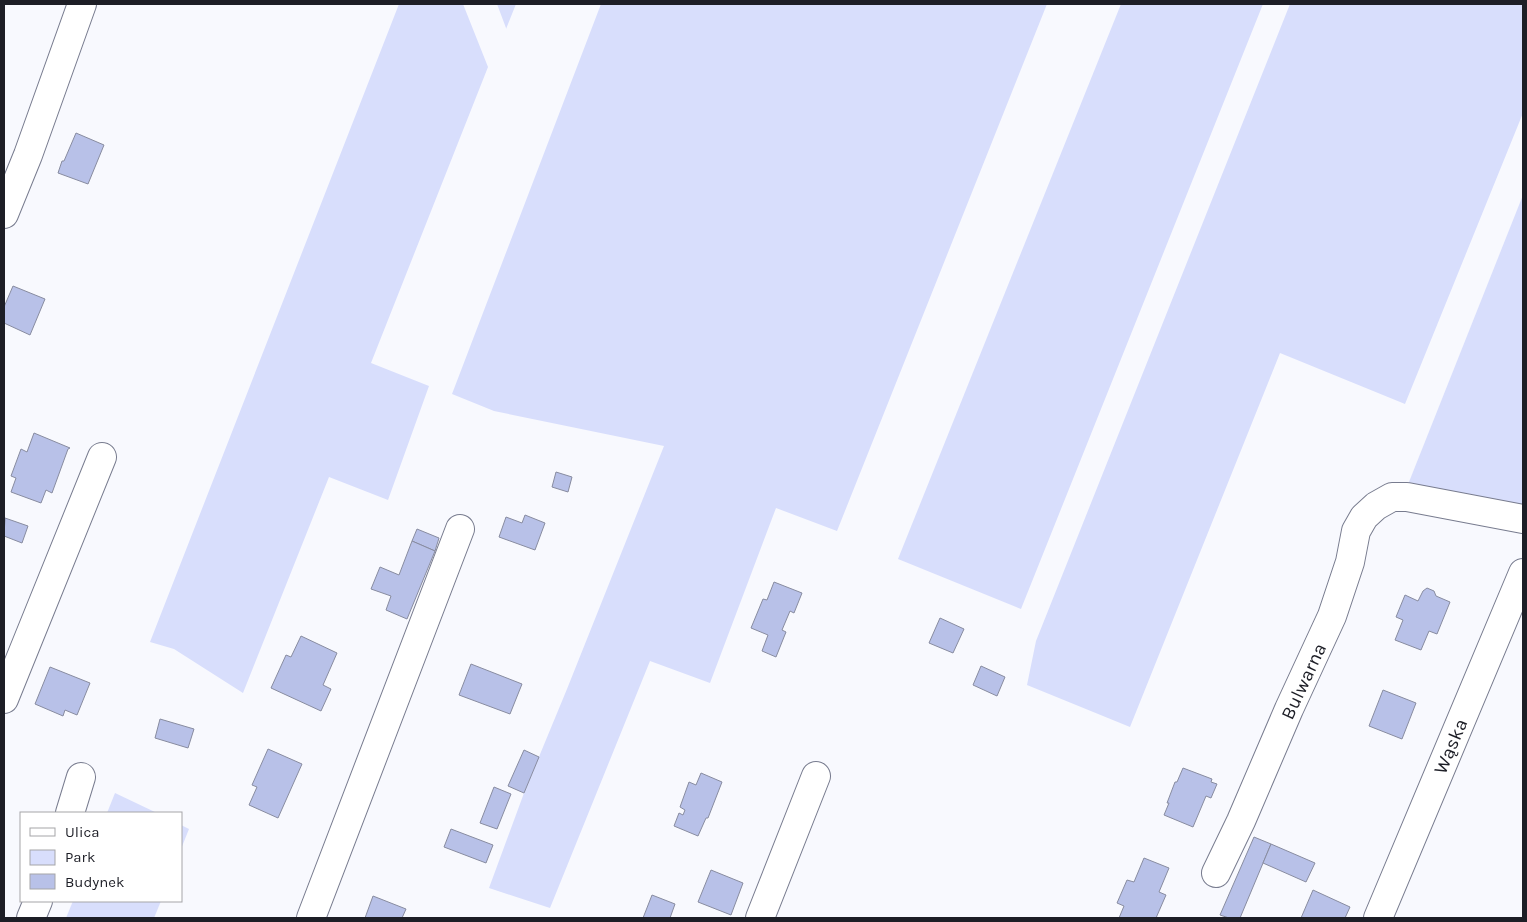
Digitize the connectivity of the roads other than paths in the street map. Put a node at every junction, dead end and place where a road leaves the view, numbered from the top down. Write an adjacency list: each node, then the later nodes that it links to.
1 (82, 4): 2 (street)
2 (4, 214)
3 (102, 456): 7 (street)
4 (1523, 519): 11 (street, Bulwarna)
5 (460, 529): 14 (street)
6 (1523, 574): 16 (street, Wąska)
7 (4, 699)
8 (816, 776): 15 (street)
9 (81, 777): 10 (street)
10 (70, 812)
11 (1216, 873)
12 (38, 902): 13 (street)
13 (31, 918)
14 (311, 918)
15 (760, 918)
16 (1378, 918)

